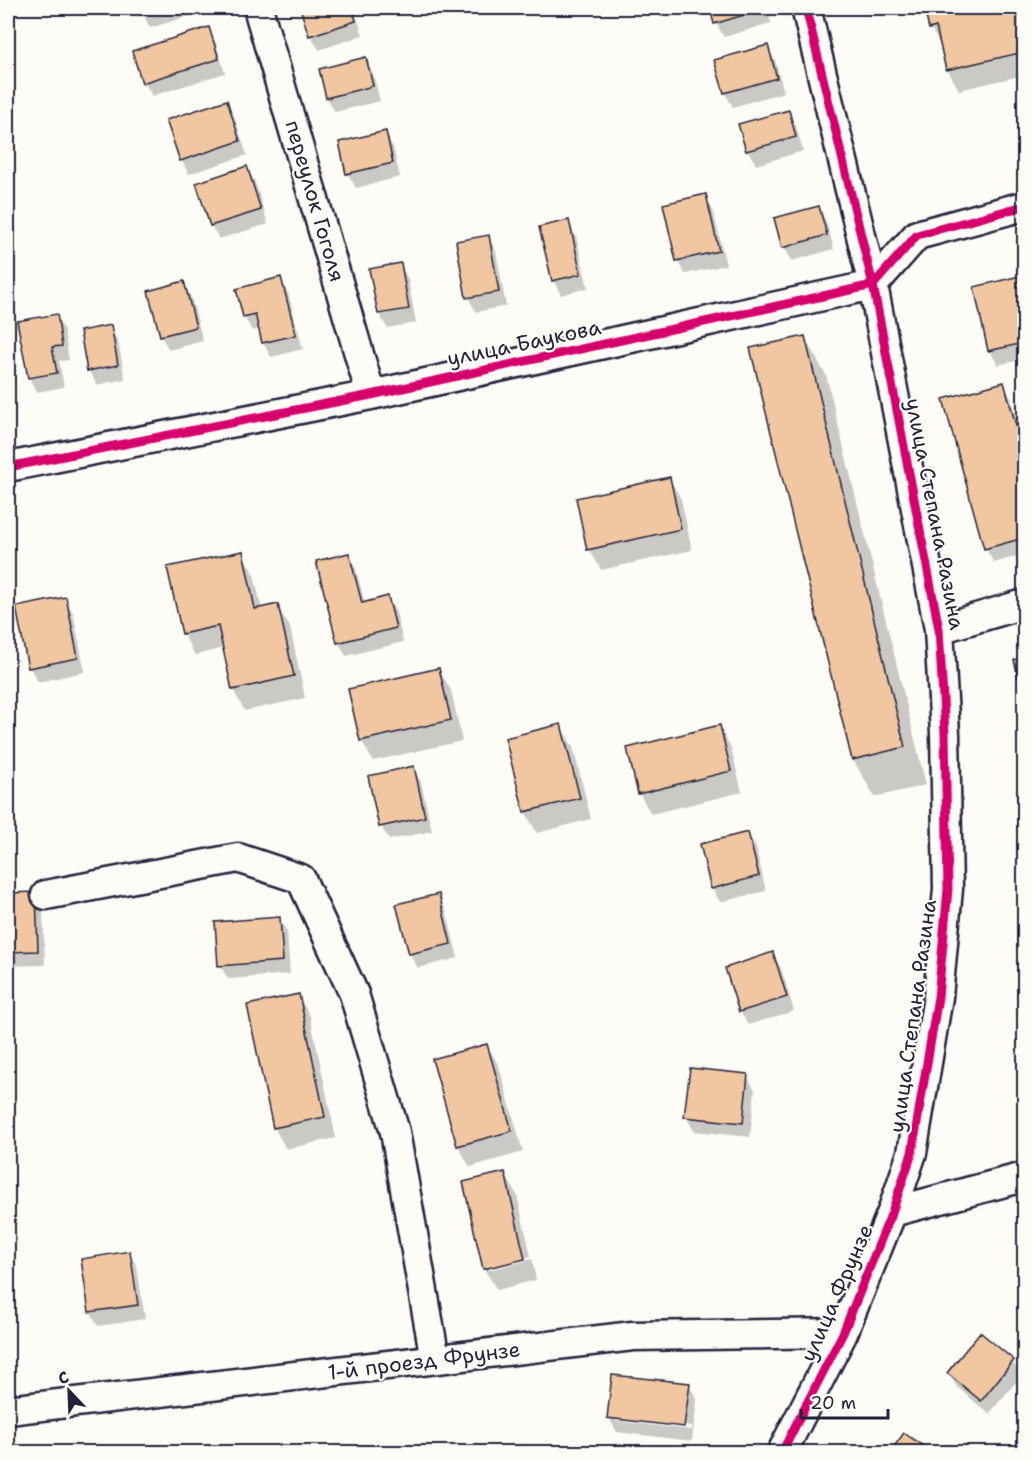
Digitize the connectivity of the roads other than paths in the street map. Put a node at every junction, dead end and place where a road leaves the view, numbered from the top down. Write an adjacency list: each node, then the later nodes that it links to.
1 (258, 8): 5 (street, переулок Гоголя)
2 (806, 8): 4 (street, улица Степана Разина)
3 (1024, 206): 4 (street)
4 (873, 285): 5 (street, улица Баукова); 8 (street, улица Степана Разина)
5 (372, 395): 6 (street, улица Баукова)
6 (8, 467)
7 (1024, 604): 8 (street)
8 (939, 629): 11 (street, улица Степана Разина)
9 (46, 895): 13 (street)
10 (1024, 1177): 11 (street, улица Фрунзе)
11 (892, 1212): 12 (street, улица Фрунзе)
12 (843, 1333): 13 (street, 1-й проезд Фрунзе); 15 (street, улица Фрунзе)
13 (435, 1359): 14 (street, 1-й проезд Фрунзе)
14 (8, 1410)
15 (782, 1452)

